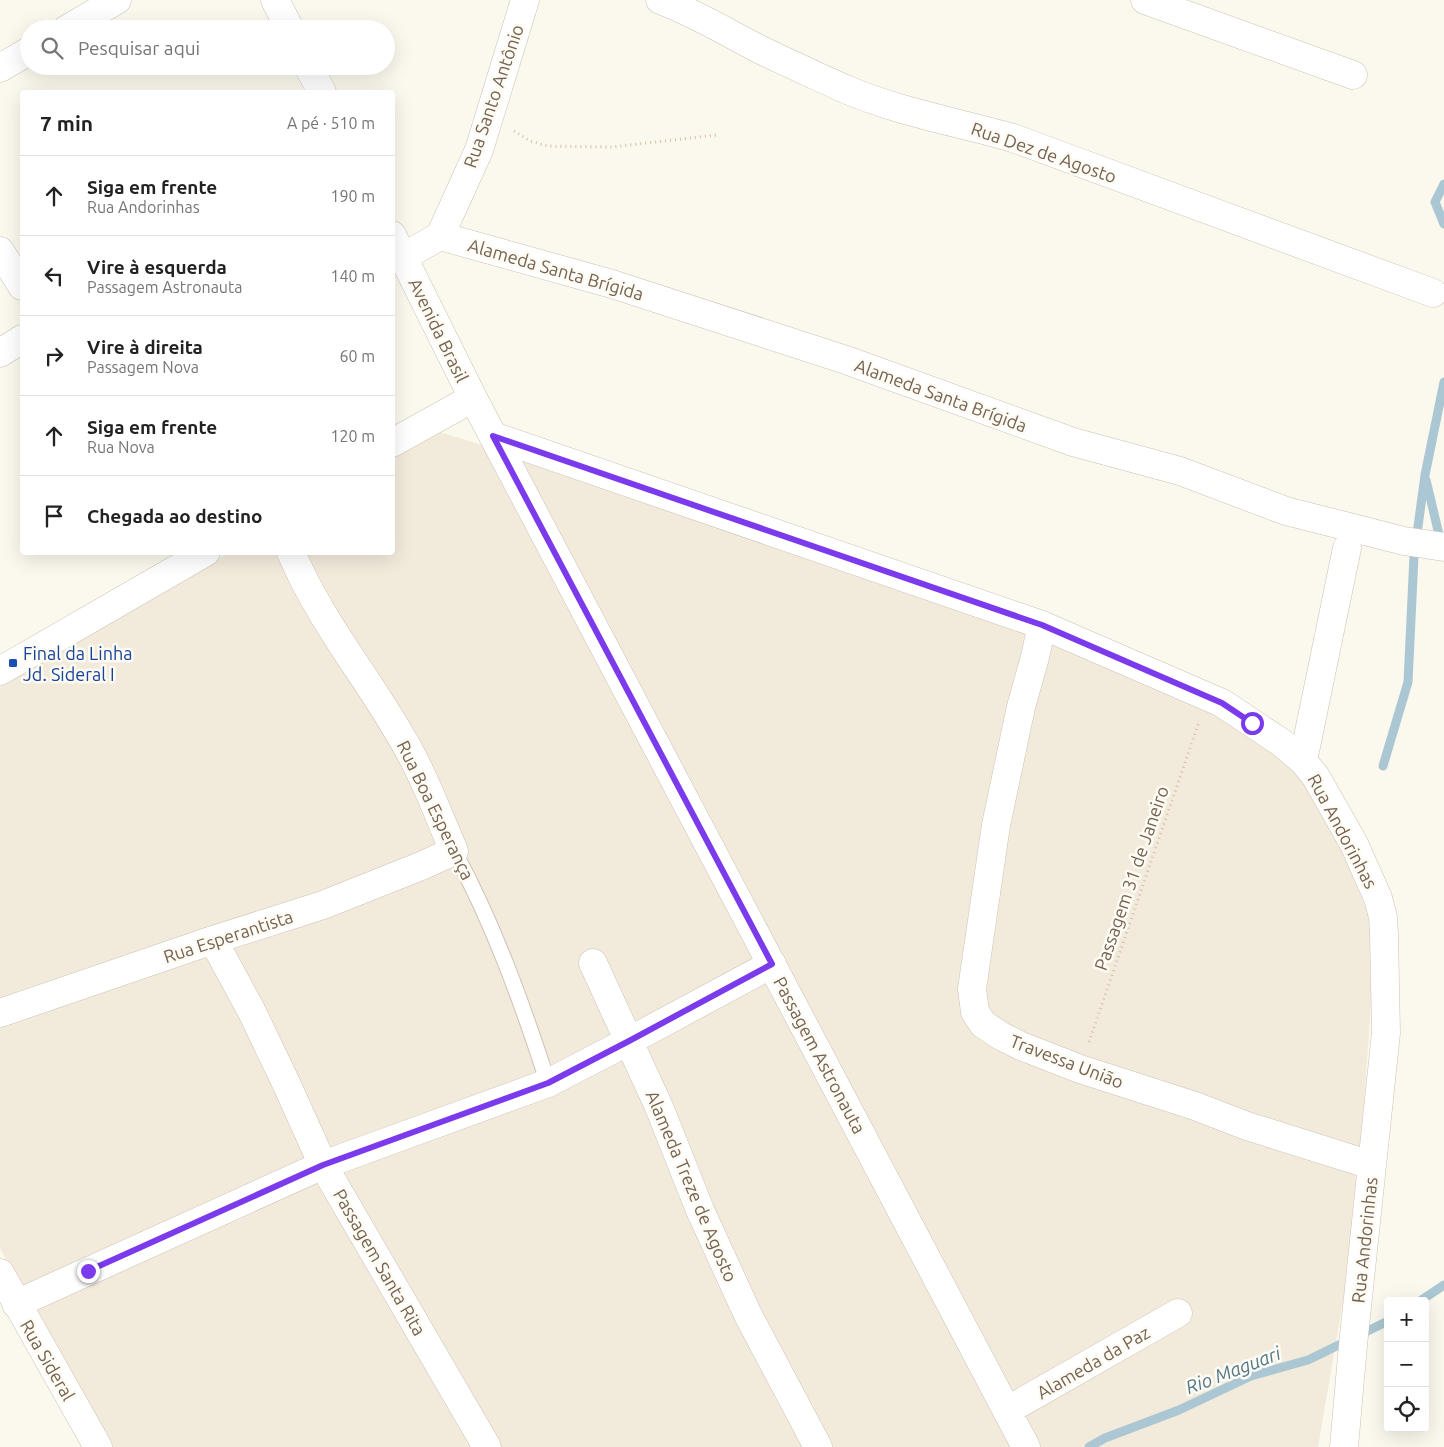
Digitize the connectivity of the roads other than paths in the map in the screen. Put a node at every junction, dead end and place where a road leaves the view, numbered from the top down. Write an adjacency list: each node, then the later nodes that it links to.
1 (117, 0): 6 (street)
2 (276, 0): 7 (street)
3 (525, 0): 13 (street, Rua Santo Antônio)
4 (660, 0): 17 (street, Rua Dez de Agosto)
5 (1145, 0): 11 (street)
6 (83, 20)
7 (286, 20)
8 (20, 56): 9 (street)
9 (0, 68)
10 (313, 75): 12 (street)
11 (1353, 75)
12 (321, 90)
13 (440, 236): 14 (street); 23 (street, Alameda Santa Brígida)
14 (398, 246): 20 (street, Avenida Brasil)
15 (0, 252): 16 (street)
16 (20, 283)
17 (1433, 293)
18 (20, 340): 19 (street)
19 (0, 353)
20 (472, 398): 21 (street, Passagem Astronauta); 22 (street)
21 (493, 436): 27 (street, Rua Andorinhas); 33 (street, Passagem Astronauta)
22 (395, 441)
23 (1444, 547)
24 (1346, 548): 29 (street)
25 (197, 555): 28 (street)
26 (291, 555): 30 (street, Rua Boa Esperança)
27 (1042, 625): 29 (street, Rua Andorinhas); 38 (street, Travessa União)
28 (0, 671)
29 (1303, 761): 38 (street, Rua Andorinhas)
30 (454, 851): 31 (street, Rua Esperantista); 36 (lane, Rua Boa Esperança)
31 (213, 940): 34 (street, Rua Esperantista); 37 (street, Passagem Santa Rita)
32 (594, 964): 35 (street, Alameda Treze de Agosto)
33 (772, 964): 35 (street); 42 (street, Passagem Astronauta)
34 (0, 1013)
35 (629, 1041): 36 (street); 45 (street, Alameda Treze de Agosto)
36 (548, 1083): 37 (street)
37 (323, 1165): 40 (street); 44 (street, Passagem Santa Rita)
38 (1371, 1165): 47 (street, Rua Andorinhas)
39 (0, 1273): 40 (street, Rua Sideral)
40 (16, 1304): 43 (street, Rua Sideral)
41 (1178, 1313): 42 (street, Alameda da Paz)
42 (1008, 1410): 46 (street, Passagem Astronauta)
43 (98, 1447)
44 (487, 1447)
45 (818, 1447)
46 (1026, 1447)
47 (1344, 1447)

